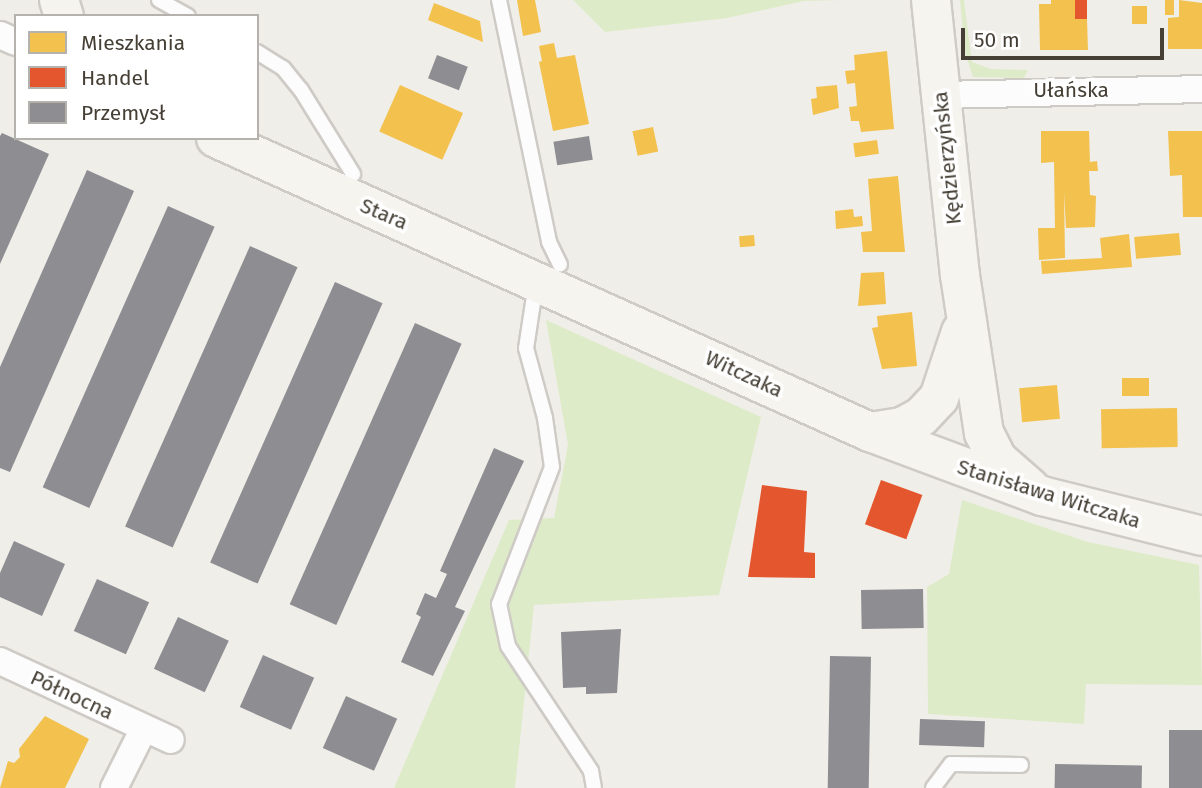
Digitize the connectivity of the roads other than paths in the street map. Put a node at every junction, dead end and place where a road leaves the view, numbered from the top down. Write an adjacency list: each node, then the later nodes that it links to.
1 (159, 0): 4 (lane)
2 (499, 0): 10 (lane)
3 (931, 0): 7 (street, Kędzierzyńska)
4 (184, 14)
5 (259, 53): 9 (lane)
6 (1202, 89): 7 (street, Ułańska)
7 (940, 95): 11 (street, Kędzierzyńska)
8 (222, 140): 9 (street, Stara)
9 (349, 185): 10 (street, Stara)
10 (550, 277): 12 (street, Witczaka); 21 (lane)
11 (965, 316): 12 (street, Kędzierzyńska); 14 (street, Kędzierzyńska)
12 (870, 432): 13 (street, Witczaka)
13 (937, 458): 14 (street, Stanisława Witczaka)
14 (1042, 496): 15 (street, Stanisława Witczaka)
15 (1202, 536)
16 (0, 661): 17 (street, Północna)
17 (144, 728): 18 (street, Północna); 20 (street)
18 (172, 740)
19 (1021, 765): 22 (lane)
20 (114, 788)
21 (594, 788)
22 (933, 788)

